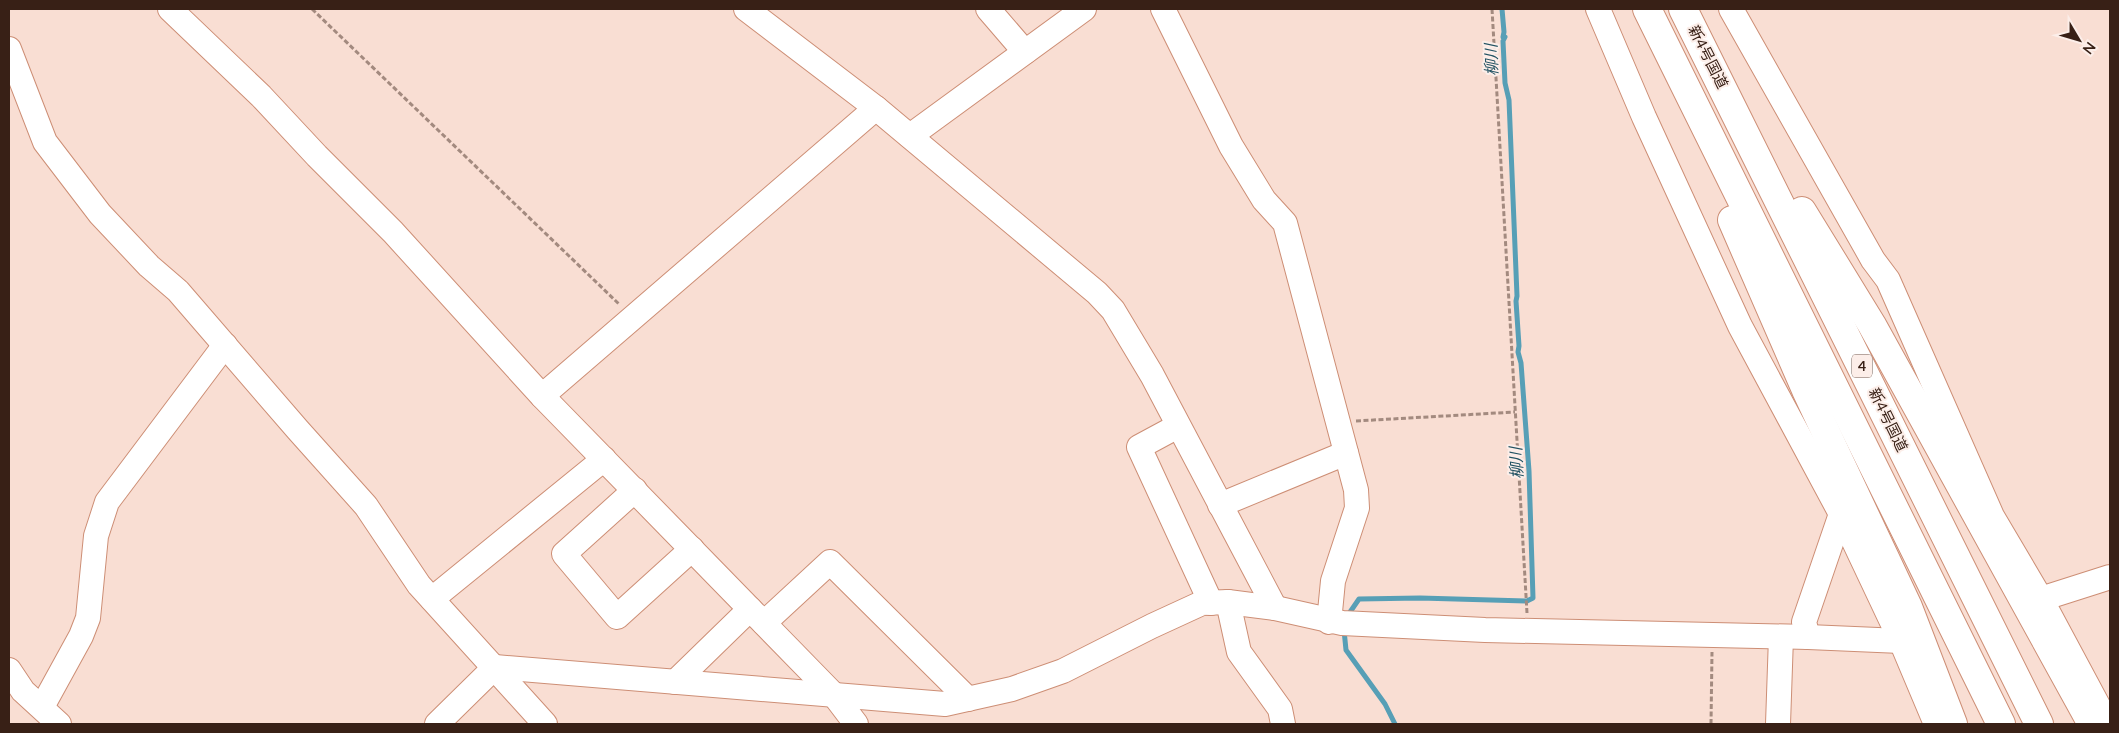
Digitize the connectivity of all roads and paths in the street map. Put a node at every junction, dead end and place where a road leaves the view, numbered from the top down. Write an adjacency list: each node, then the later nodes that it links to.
1 (170, 9): 22 (street)
2 (312, 9): 19 (path)
3 (988, 9): 13 (street)
4 (1163, 9): 24 (street)
5 (1492, 9): 23 (path)
6 (1598, 9): 20 (street)
7 (1646, 9): 12 (highway, 4)
8 (1683, 9): 15 (highway, 新4号国道 / 4)
9 (1731, 9): 34 (street)
10 (1081, 10): 13 (street)
11 (754, 11): 16 (street)
12 (1664, 44): 58 (highway); 59 (highway, 4)
13 (1025, 52): 17 (street)
14 (11, 60): 21 (street)
15 (1734, 107): 60 (highway, 新4号国道 / 4); 61 (highway)
16 (876, 108): 17 (street); 19 (street)
17 (910, 136): 25 (street)
18 (1764, 314): 20 (street)
19 (633, 318): 22 (street)
20 (1740, 326): 30 (street)
21 (225, 345): 33 (street); 49 (street)
22 (542, 396): 27 (street)
23 (1515, 412): 24 (path); 39 (path)
24 (1338, 422): 26 (street)
25 (1178, 426): 29 (street); 35 (street)
26 (1346, 453): 29 (street); 38 (street)
27 (604, 458): 28 (street); 33 (street)
28 (635, 490): 31 (street); 31 (street)
29 (1220, 505): 36 (street)
30 (1840, 514): 42 (street); 43 (street)
31 (692, 549): 37 (street)
32 (2110, 577): 34 (street)
33 (432, 598): 44 (street)
34 (2041, 599): 62 (street)
35 (1220, 603): 36 (street); 48 (street); 54 (street)
36 (1275, 608): 38 (street)
37 (757, 616): 46 (street); 47 (street); 48 (street)
38 (1329, 622): 39 (street)
39 (1528, 631): 40 (street)
40 (1713, 636): 41 (street); 55 (path)
41 (1780, 637): 42 (street); 56 (street)
42 (1808, 637): 43 (street)
43 (1901, 642): 57 (street)
44 (495, 667): 46 (street); 51 (street); 52 (street)
45 (9, 670): 49 (street)
46 (675, 682): 47 (street)
47 (834, 695): 48 (street); 53 (street)
48 (968, 699)
49 (42, 706): 50 (street)
50 (59, 724)
51 (437, 724)
52 (545, 724)
53 (856, 724)
54 (1284, 724)
55 (1711, 724)
56 (1778, 724)
57 (1936, 724)
58 (1953, 724)
59 (2001, 724)
60 (2039, 724)
61 (2092, 724)
62 (2108, 724)

